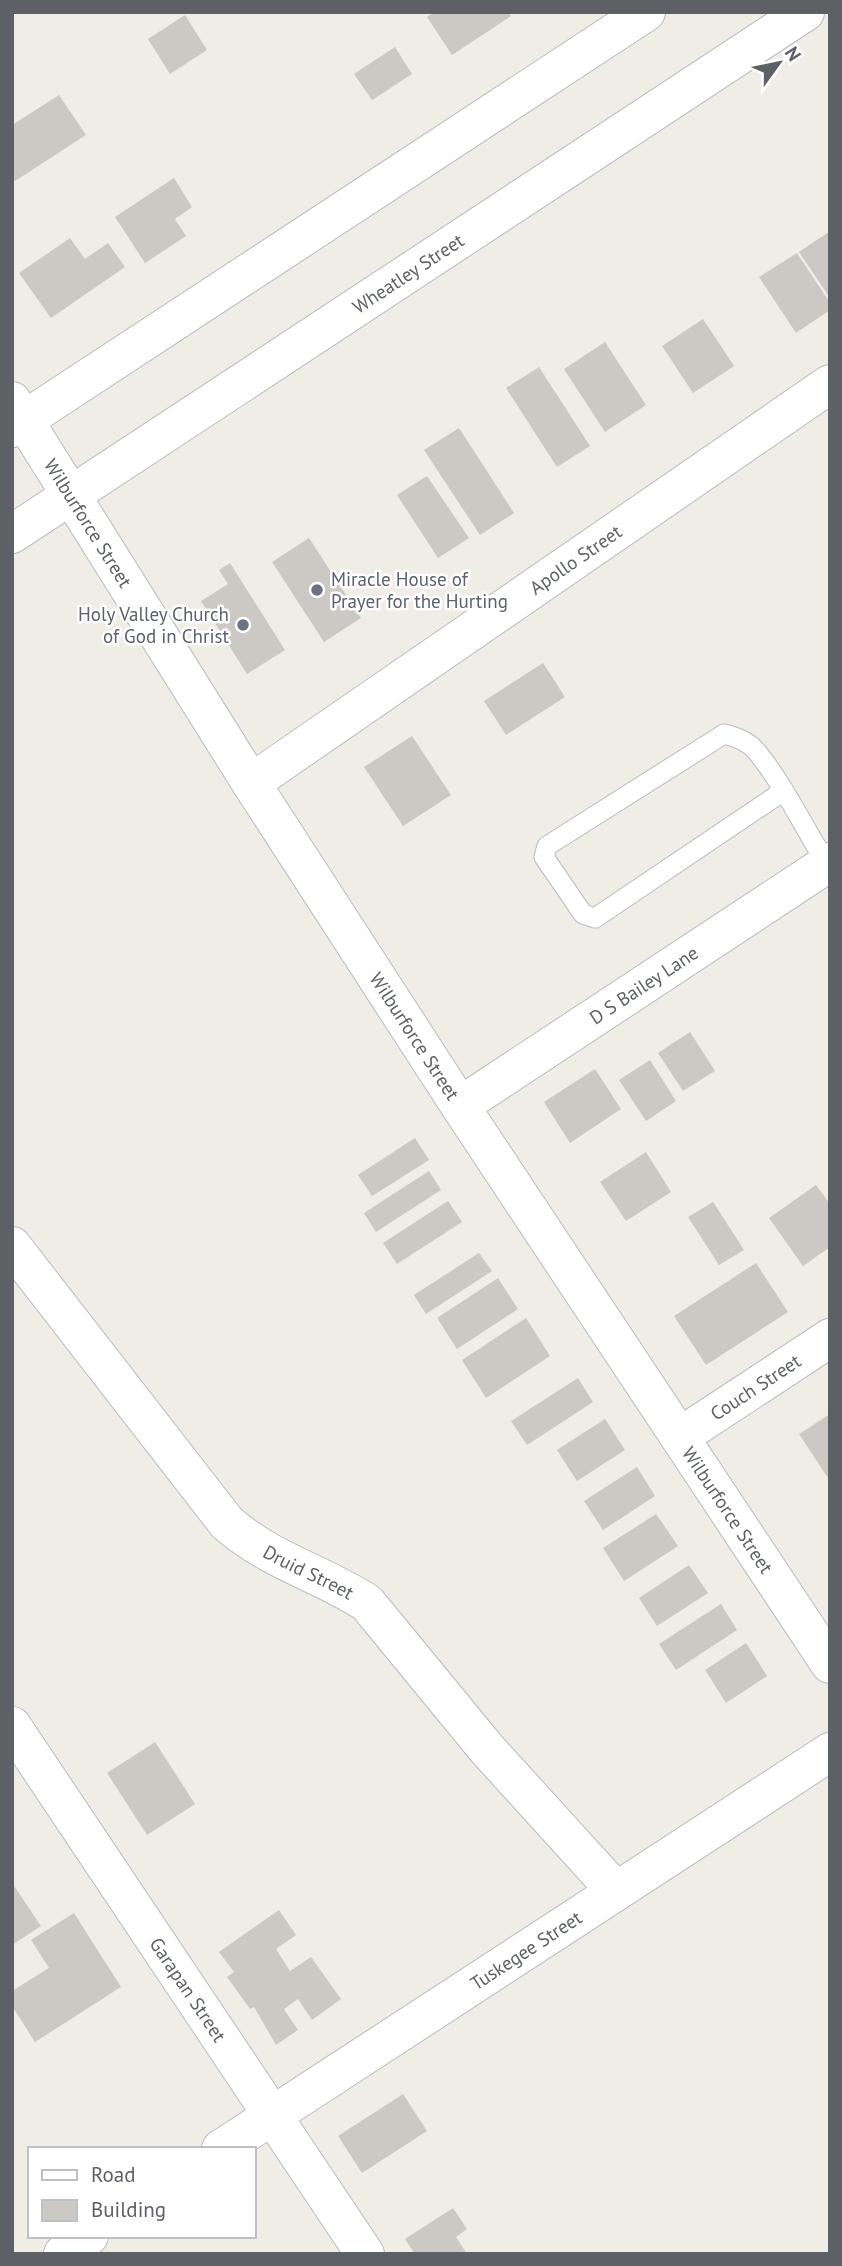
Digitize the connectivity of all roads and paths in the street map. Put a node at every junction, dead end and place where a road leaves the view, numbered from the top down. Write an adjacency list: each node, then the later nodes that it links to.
1 (646, 12): 4 (street)
2 (805, 12): 5 (street, Wheatley Street)
3 (830, 384): 7 (street, Apollo Street)
4 (16, 416): 5 (street, Wilburforce Street)
5 (71, 495): 6 (street, Wheatley Street); 7 (street, Wilburforce Street)
6 (12, 534)
7 (251, 783): 10 (street, Wilburforce Street)
8 (782, 792): 8 (lane); 9 (lane)
9 (828, 863): 10 (street, D S Bailey Lane)
10 (460, 1106): 13 (street, Wilburforce Street)
11 (12, 1246): 17 (street, Druid Street)
12 (830, 1338): 13 (street, Couch Street)
13 (681, 1436): 14 (street, Wilburforce Street)
14 (830, 1664)
15 (12, 1726): 18 (street, Garapan Street)
16 (830, 1752): 17 (street, Tuskegee Street)
17 (615, 1891): 18 (street, Tuskegee Street)
18 (273, 2115): 19 (street, Tuskegee Street); 22 (street, Garapan Street)
19 (224, 2147)
20 (86, 2238): 21 (street)
21 (62, 2254)
22 (365, 2254)

